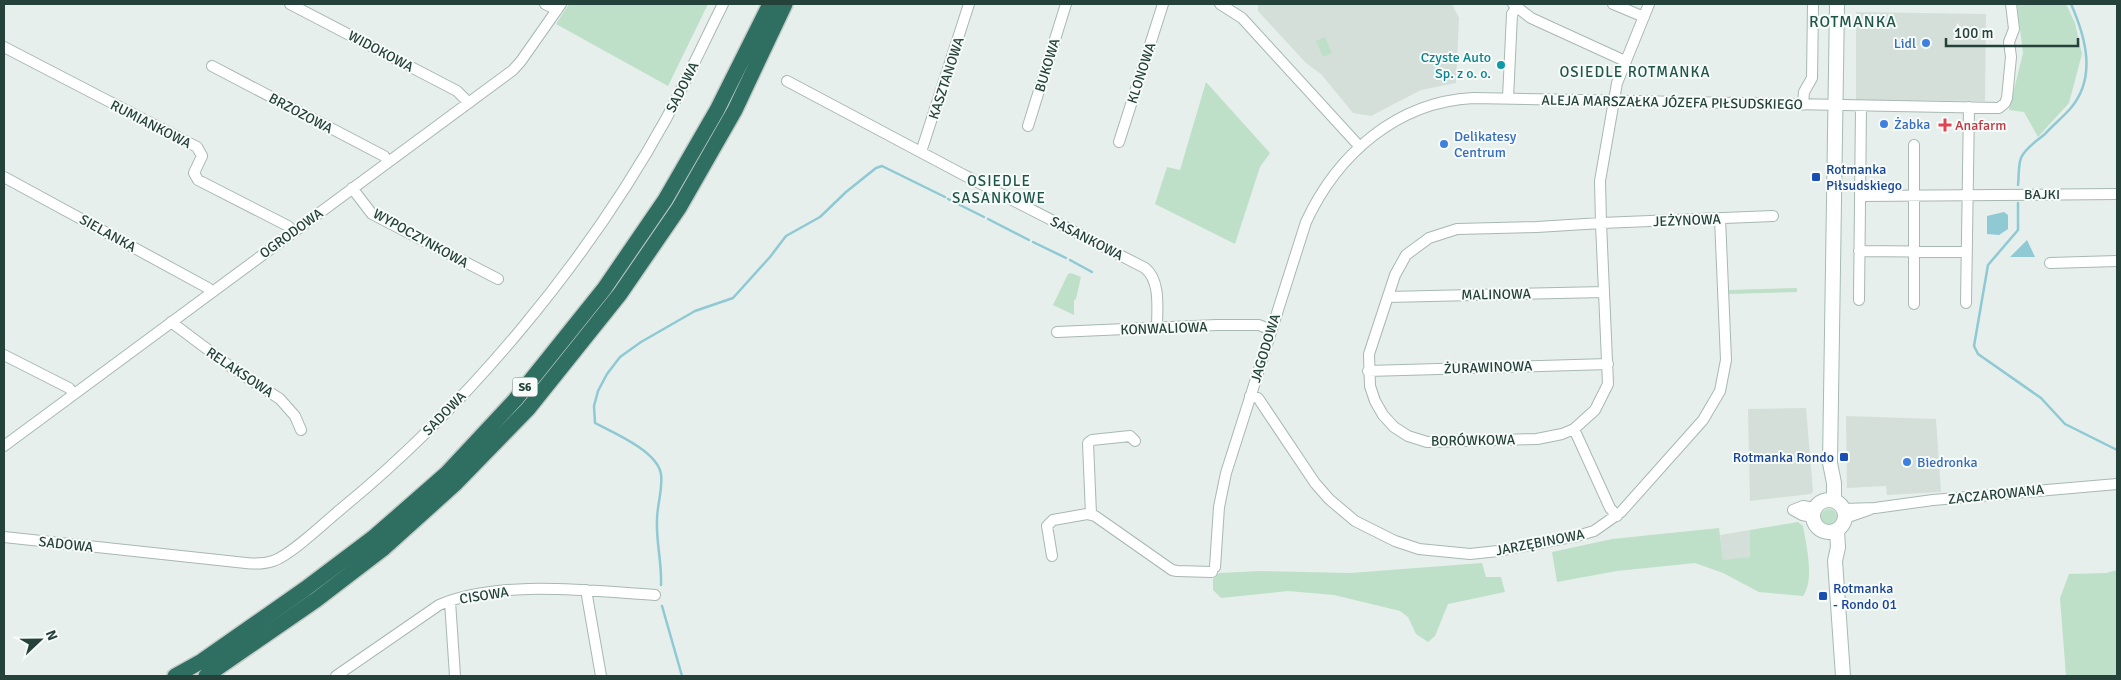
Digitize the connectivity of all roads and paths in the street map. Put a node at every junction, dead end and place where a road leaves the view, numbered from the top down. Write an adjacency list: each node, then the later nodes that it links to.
1 (290, 4): 25 (street, WIDOKOWA)
2 (545, 4): 16 (street)
3 (723, 4): 76 (street, SADOWA)
4 (770, 4): 81 (highway, S6)
5 (785, 4): 82 (highway, S6)
6 (969, 4): 34 (street, KASZTANOWA)
7 (1066, 4): 30 (street, BUKOWA)
8 (1163, 4): 31 (street, KLONOWA)
9 (1220, 4): 17 (street)
10 (1614, 4): 18 (street)
11 (1649, 4): 18 (street, BORÓWKOWA)
12 (1814, 4): 26 (street)
13 (1836, 4): 27 (main road)
14 (2011, 4): 29 (street)
15 (1515, 5): 20 (street); 23 (street)
16 (559, 7): 25 (street, OGRODOWA)
17 (1236, 8): 33 (street)
18 (1644, 17): 20 (street, BORÓWKOWA)
19 (4, 47): 45 (street, RUMIANKOWA)
20 (1625, 61): 24 (street, BORÓWKOWA)
21 (212, 66): 35 (street, BRZOZOWA)
22 (787, 81): 34 (street, SASANKOWA)
23 (1508, 98): 24 (street, ALEJA MARSZAŁKA JÓZEFA PIŁSUDSKIEGO); 33 (street, ALEJA MARSZAŁKA JÓZEFA PIŁSUDSKIEGO)
24 (1614, 100): 26 (street, ALEJA MARSZAŁKA JÓZEFA PIŁSUDSKIEGO); 44 (street, BORÓWKOWA)
25 (469, 102): 35 (street, OGRODOWA)
26 (1803, 105): 27 (street, ALEJA MARSZAŁKA JÓZEFA PIŁSUDSKIEGO)
27 (1835, 106): 28 (street); 72 (main road)
28 (1861, 106): 29 (street); 41 (street)
29 (1969, 107): 38 (street)
30 (1028, 126)
31 (1119, 142)
32 (1914, 146): 40 (street)
33 (1360, 147): 60 (street, JAGODOWA)
34 (921, 152): 59 (street, SASANKOWA)
35 (388, 161): 37 (street, OGRODOWA)
36 (4, 177): 52 (street, SIELANKA)
37 (352, 188): 45 (street, OGRODOWA); 51 (street, WYPOCZYNKOWA)
38 (1968, 194): 39 (street, BAJKI); 40 (street, BAJKI); 48 (street)
39 (2117, 194)
40 (1914, 195): 41 (street, BAJKI); 47 (street)
41 (1860, 196): 46 (street)
42 (1773, 216): 43 (street, JEŻYNOWA)
43 (1720, 218): 44 (street, JEŻYNOWA); 74 (street, JARZĘBINOWA)
44 (1600, 223): 53 (street, BORÓWKOWA); 54 (street, BORÓWKOWA)
45 (292, 232): 52 (street, OGRODOWA)
46 (1859, 251): 47 (street); 55 (street)
47 (1914, 252): 48 (street); 57 (street)
48 (1967, 252): 56 (street)
49 (2117, 261): 50 (street)
50 (2050, 263)
51 (498, 279)
52 (211, 292): 58 (street, OGRODOWA)
53 (1604, 292): 54 (street, MALINOWA); 63 (street, BORÓWKOWA)
54 (1388, 296): 64 (street, BORÓWKOWA)
55 (1859, 300)
56 (1966, 303)
57 (1914, 304)
58 (171, 322): 65 (street, OGRODOWA); 68 (street, RELAKSOWA)
59 (1158, 328): 60 (street, KONWALIOWA); 61 (street, KONWALIOWA)
60 (1271, 330): 66 (street, JAGODOWA)
61 (1057, 332)
62 (4, 355): 65 (street)
63 (1608, 364): 64 (street, ŻURAWINOWA); 67 (street, BORÓWKOWA)
64 (1368, 371): 67 (street, BORÓWKOWA)
65 (73, 393): 70 (street, OGRODOWA)
66 (1250, 396): 73 (street, JAGODOWA); 74 (street, JARZĘBINOWA)
67 (1574, 429): 74 (street)
68 (300, 430)
69 (1135, 441): 73 (street)
70 (4, 446)
71 (2117, 484): 72 (street, ZACZAROWANA)
72 (1829, 509): 75 (main road); 75 (main road)
73 (1091, 514): 77 (street)
74 (1617, 516)
75 (1831, 531): 86 (main road)
76 (4, 537)
77 (1052, 556)
78 (586, 590): 79 (street, CISOWA); 80 (street, CISOWA); 85 (street)
79 (655, 595)
80 (450, 601): 83 (street, CISOWA); 84 (street)
81 (175, 676)
82 (206, 676)
83 (336, 676)
84 (455, 676)
85 (601, 676)
86 (1843, 676)

